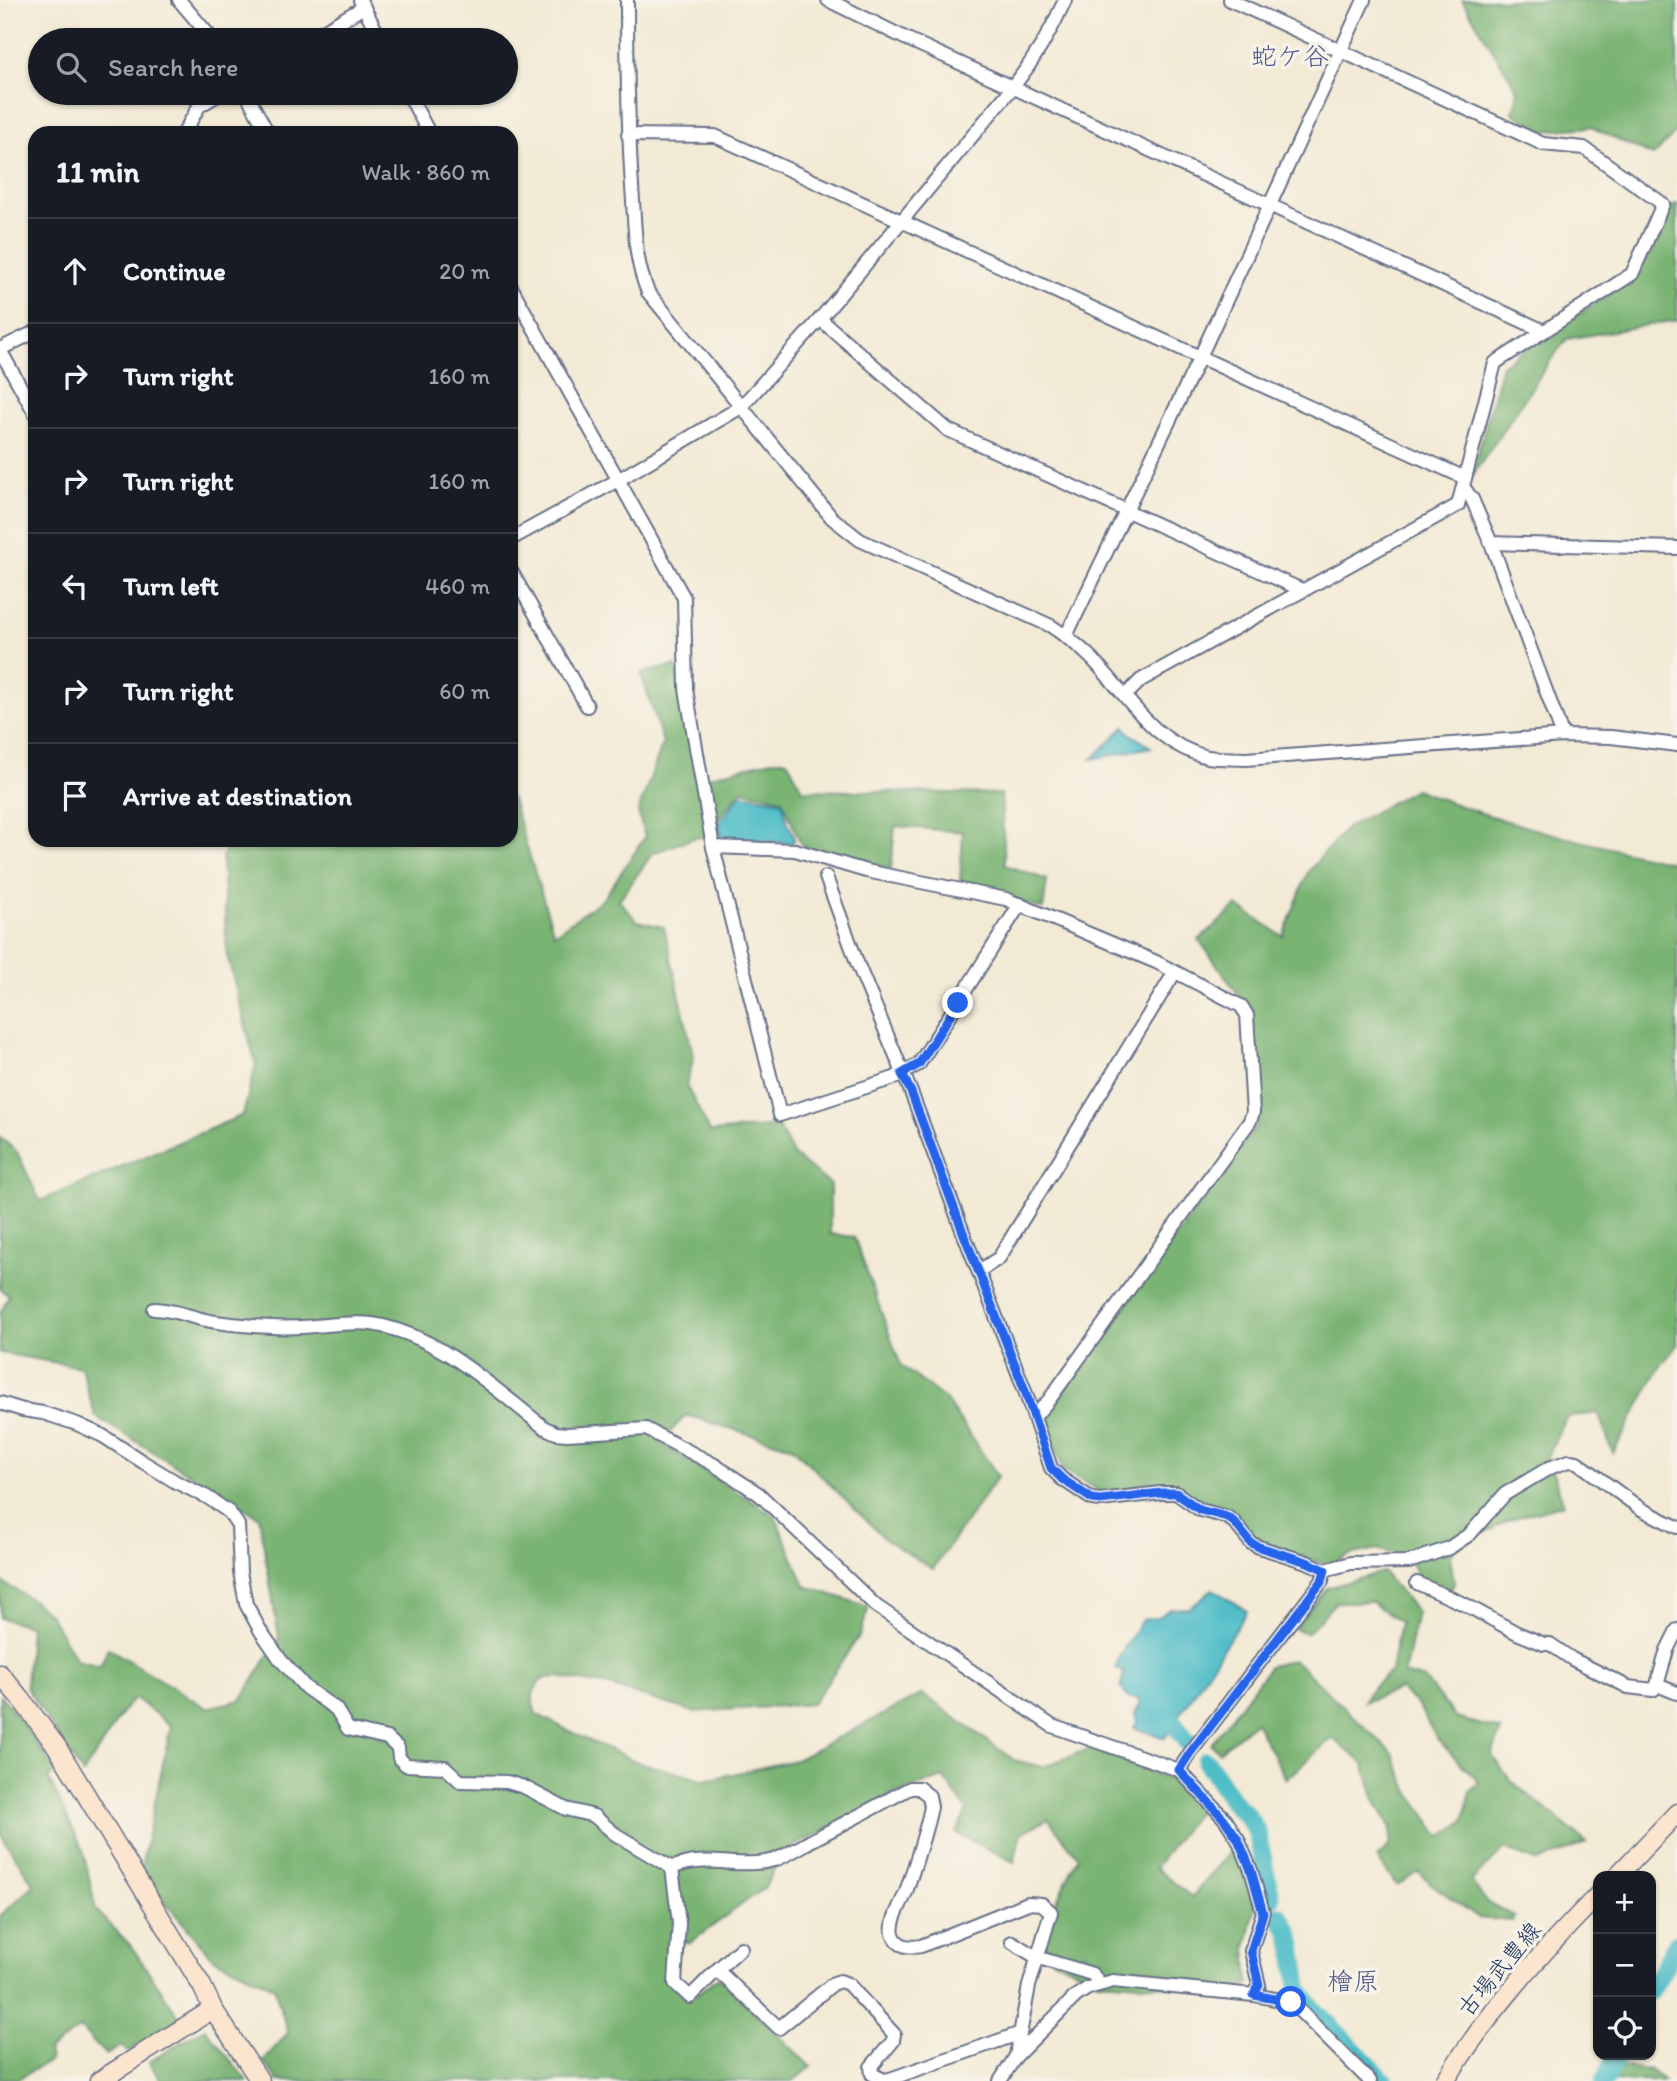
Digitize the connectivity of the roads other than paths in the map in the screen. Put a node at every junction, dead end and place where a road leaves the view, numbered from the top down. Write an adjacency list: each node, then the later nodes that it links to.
1 (179, 0): 8 (street)
2 (627, 0): 19 (street)
3 (828, 0): 12 (street)
4 (1065, 0): 12 (street)
5 (1230, 0): 11 (street)
6 (1364, 0): 11 (street)
7 (362, 4): 9 (street); 10 (street)
8 (204, 28)
9 (326, 28)
10 (375, 28)
11 (1342, 50): 20 (street); 24 (street)
12 (1013, 88): 20 (street); 21 (street)
13 (201, 105): 16 (street)
14 (253, 105): 17 (street)
15 (414, 105): 18 (street)
16 (188, 126)
17 (264, 126)
18 (425, 126)
19 (628, 135): 21 (street); 29 (street)
20 (1269, 204): 24 (street); 27 (street)
21 (901, 222): 23 (street); 27 (street)
22 (518, 300): 30 (street)
23 (820, 319): 29 (street); 32 (street)
24 (1544, 331): 31 (street)
25 (28, 336): 26 (street)
26 (0, 350): 28 (street)
27 (1200, 357): 31 (street); 32 (street)
28 (28, 400)
29 (741, 407): 30 (street); 38 (street)
30 (618, 480): 33 (street); 43 (street)
31 (1465, 483): 34 (street); 37 (street)
32 (1127, 510): 37 (street); 38 (street)
33 (518, 536)
34 (1491, 543): 35 (street); 41 (street)
35 (1677, 548)
36 (518, 583): 40 (street)
37 (1302, 590): 39 (street)
38 (1066, 636): 39 (street)
39 (1125, 696): 41 (street)
40 (587, 706)
41 (1563, 736): 42 (street)
42 (1677, 745)
43 (713, 847): 45 (street); 47 (street)
44 (826, 877): 47 (street)
45 (1020, 904): 46 (street); 47 (street)
46 (1175, 972): 48 (street); 51 (street)
47 (902, 1074): 48 (street)
48 (979, 1271): 51 (street)
49 (154, 1308): 59 (street)
50 (0, 1403): 61 (street)
51 (1035, 1416): 53 (street)
52 (1677, 1527): 53 (street)
53 (1325, 1570): 59 (street)
54 (1417, 1583): 57 (street)
55 (1677, 1630): 57 (street)
56 (0, 1674): 70 (street)
57 (1657, 1685): 58 (street)
58 (1677, 1693)
59 (1179, 1770): 69 (street)
60 (1677, 1813): 62 (street)
61 (672, 1868): 66 (street); 67 (street)
62 (1621, 1871)
63 (1593, 1900): 78 (street, 古場武豊線)
64 (1012, 1942): 66 (street)
65 (741, 1948): 67 (street)
66 (1036, 1957): 68 (street); 72 (street)
67 (717, 1970): 72 (street)
68 (1100, 1983): 69 (street); 71 (street)
69 (1254, 1995): 77 (street)
70 (213, 2009): 74 (street); 75 (street)
71 (1046, 2025): 72 (street); 73 (street)
72 (1020, 2032): 73 (street)
73 (1016, 2056): 76 (street)
74 (99, 2081)
75 (260, 2081)
76 (1000, 2081)
77 (1370, 2081)
78 (1445, 2081)

